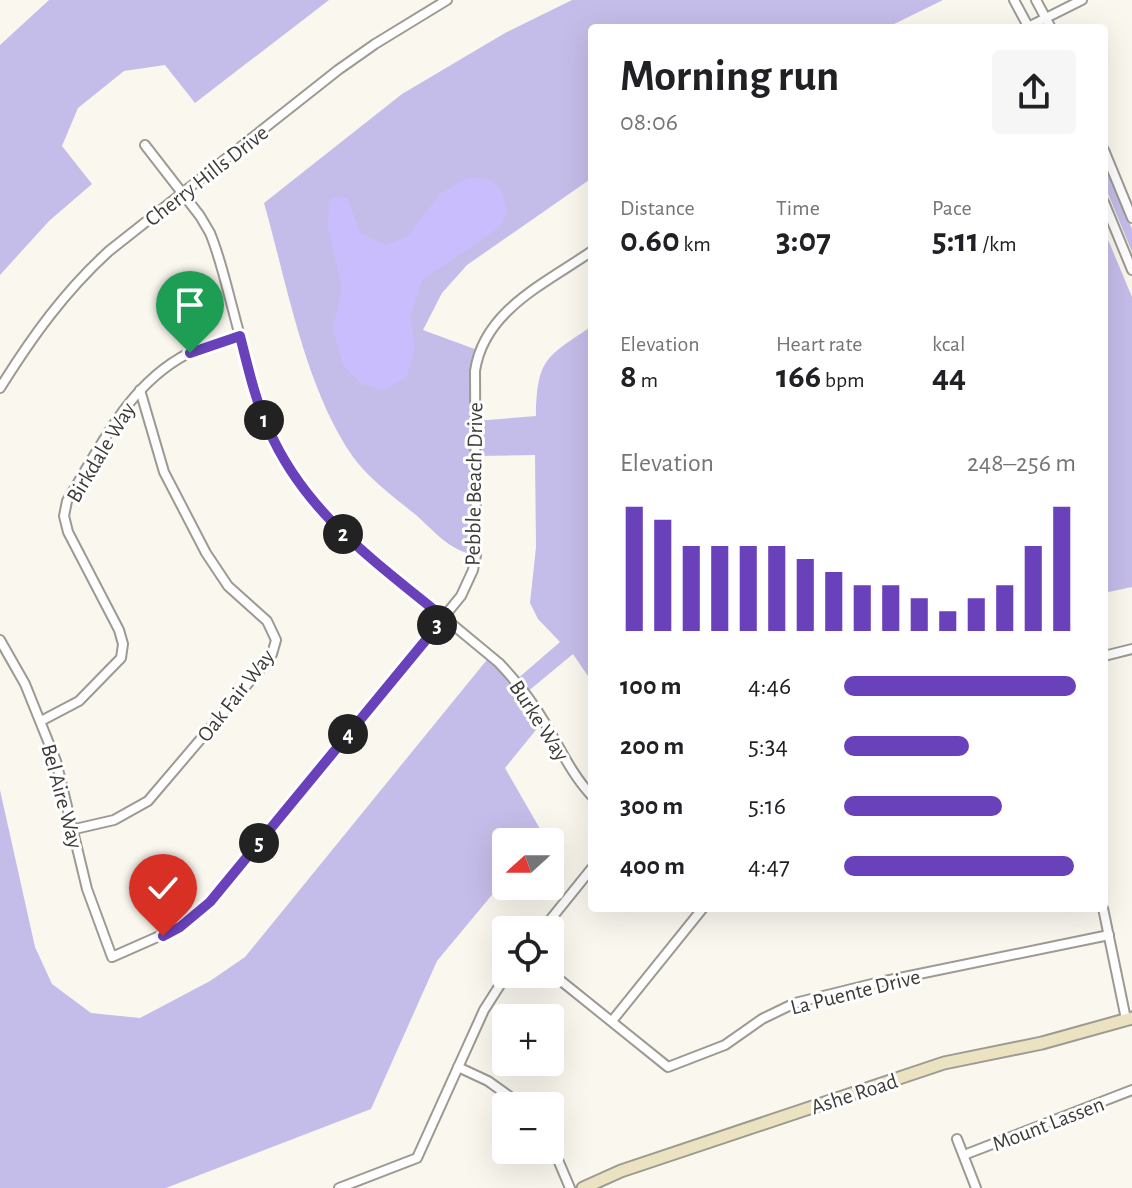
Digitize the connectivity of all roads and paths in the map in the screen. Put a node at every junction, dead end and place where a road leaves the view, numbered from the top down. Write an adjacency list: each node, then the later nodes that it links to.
1 (447, 0): 11 (street, Cherry Hills Drive)
2 (1014, 0): 6 (street)
3 (1036, 0): 5 (street)
4 (1082, 0): 5 (street)
5 (1046, 18): 7 (street); 8 (street)
6 (1026, 24)
7 (1035, 24)
8 (1049, 24)
9 (145, 145): 11 (street, Burke Way)
10 (1108, 162): 13 (street)
11 (182, 193): 16 (street, Burke Way); 17 (street, Cherry Hills Drive)
12 (1108, 212): 15 (street)
13 (1132, 218)
14 (588, 254): 19 (street, Pebble Beach Drive)
15 (1132, 270)
16 (240, 336): 18 (street, Birkdale Way); 19 (street, Burke Way)
17 (0, 388)
18 (140, 390): 23 (street, Birkdale Way); 25 (street, Oak Fair Way)
19 (444, 618): 24 (street, Burke Way); 31 (street, Pebble Beach Drive)
20 (0, 640): 23 (street, Bel Aire Way)
21 (1132, 649): 22 (street)
22 (1108, 655)
23 (41, 721): 25 (street, Bel Aire Way)
24 (588, 791)
25 (75, 829): 31 (street, Bel Aire Way)
26 (588, 873): 29 (street)
27 (700, 912): 35 (street)
28 (1104, 912): 30 (street)
29 (553, 916)
30 (1109, 935): 34 (street); 35 (street, La Puente Drive)
31 (112, 957)
32 (564, 983): 35 (street, La Puente Drive)
33 (498, 988): 36 (street)
34 (1129, 1018): 44 (street, Ashe Road)
35 (612, 1021)
36 (458, 1067): 38 (street); 42 (street)
37 (1132, 1090): 40 (street, Mount Lassen)
38 (503, 1092)
39 (957, 1139): 40 (street)
40 (964, 1155): 45 (street)
41 (560, 1164): 43 (street)
42 (339, 1188)
43 (570, 1188)
44 (583, 1188)
45 (976, 1188)

